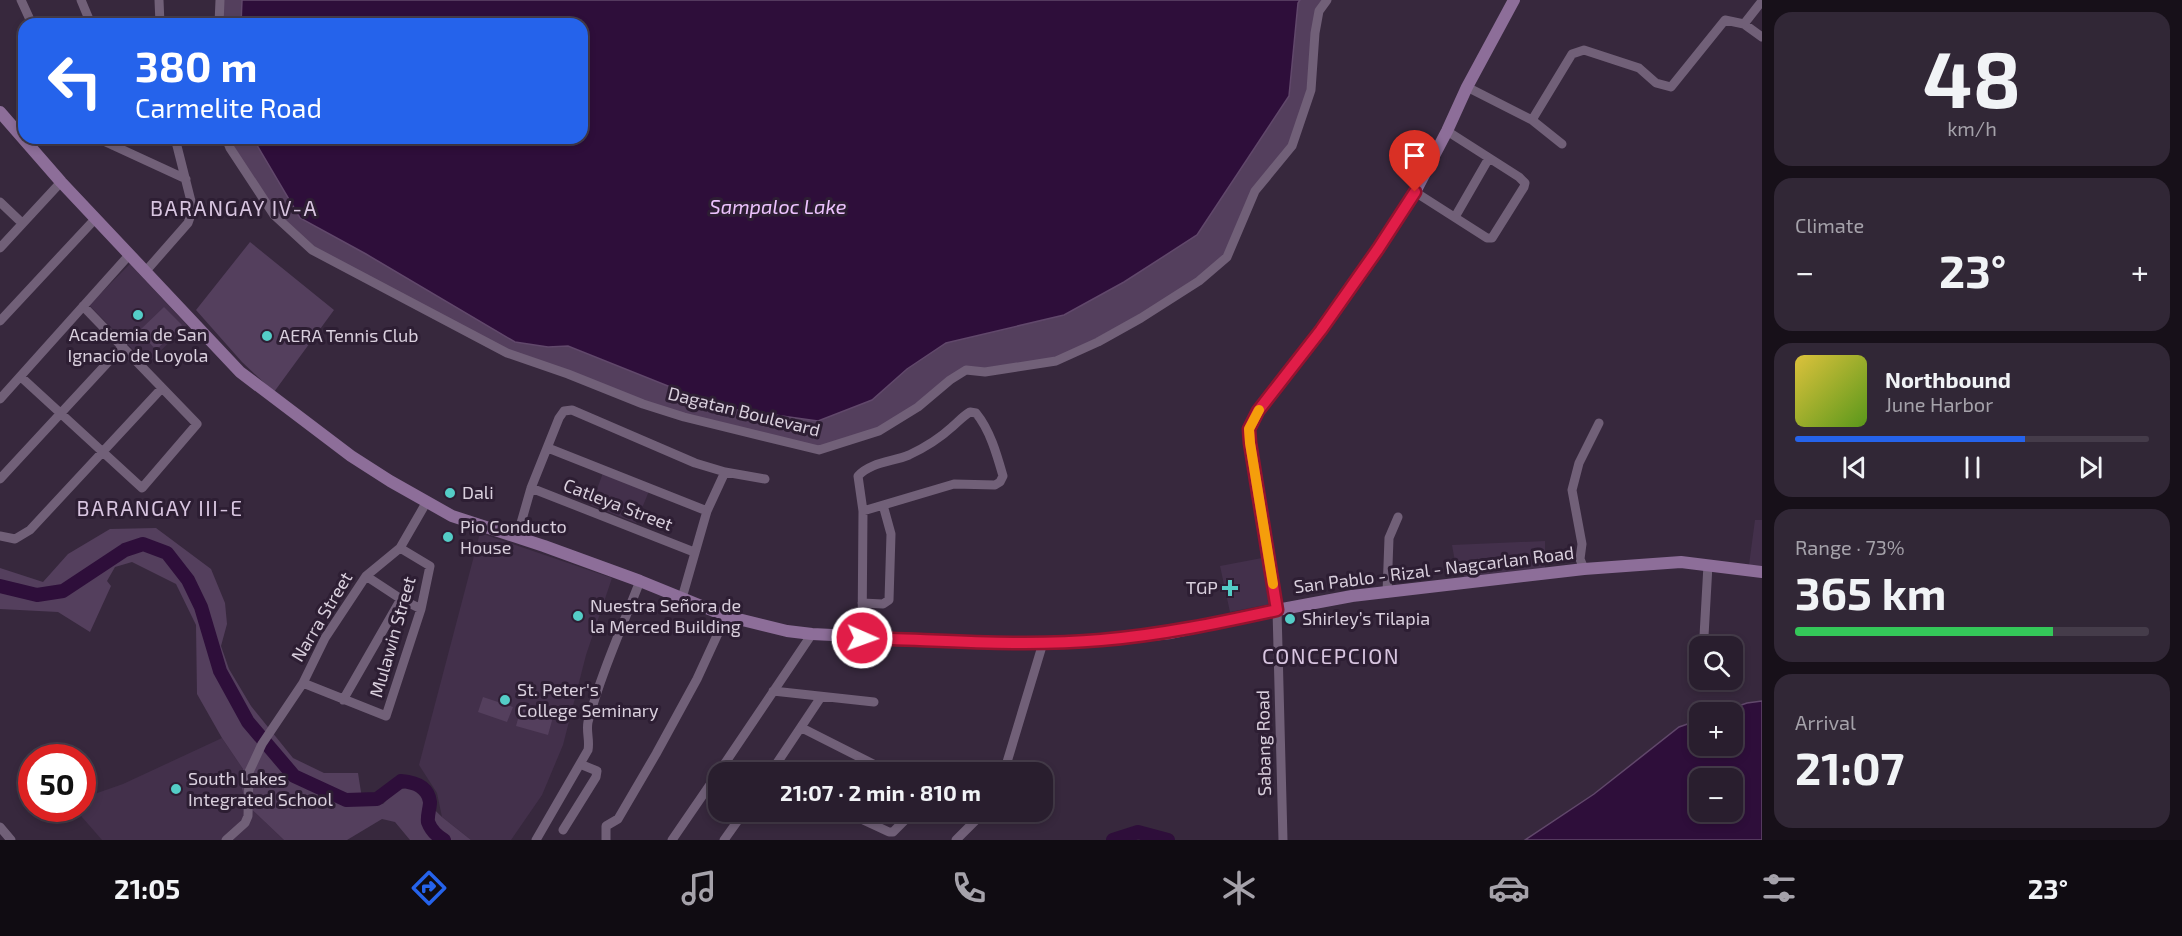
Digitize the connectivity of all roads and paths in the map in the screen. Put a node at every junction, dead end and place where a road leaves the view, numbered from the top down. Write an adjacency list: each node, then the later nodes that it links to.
1 (21, 0): 8 (street)
2 (81, 0): 9 (street)
3 (159, 0): 10 (street)
4 (219, 0): 11 (street)
5 (1327, 0): 22 (street, Dagatan Boulevard)
6 (1514, 0): 14 (main road)
7 (1762, 2): 12 (street)
8 (29, 18)
9 (89, 18)
10 (160, 18)
11 (219, 18)
12 (1744, 24): 13 (street); 16 (street)
13 (1762, 37)
14 (1467, 87): 16 (street); 17 (main road)
15 (0, 112): 18 (main road, San Pablo - Rizal - Nagcarlan Road)
16 (1532, 120): 23 (street)
17 (1447, 131): 24 (street); 27 (main road)
18 (18, 133)
19 (28, 144): 26 (main road, San Pablo - Rizal - Nagcarlan Road)
20 (110, 144): 25 (street)
21 (177, 144): 25 (street)
22 (228, 144)
23 (1562, 144)
24 (1489, 158): 29 (street); 29 (street)
25 (186, 179): 34 (street)
26 (61, 182): 30 (main road, San Pablo - Rizal - Nagcarlan Road); 31 (street)
27 (1415, 192): 29 (street); 68 (main road)
28 (0, 202): 31 (street)
29 (1455, 217)
30 (96, 218): 33 (main road, San Pablo - Rizal - Nagcarlan Road); 36 (street)
31 (22, 223): 32 (street)
32 (0, 248)
33 (130, 254): 34 (main road, San Pablo - Rizal - Nagcarlan Road); 35 (street)
34 (145, 272): 49 (main road, San Pablo - Rizal - Nagcarlan Road)
35 (83, 306): 37 (street); 38 (street)
36 (0, 321)
37 (123, 346): 39 (street); 41 (street)
38 (21, 377): 40 (street); 41 (street)
39 (162, 388): 44 (street); 44 (street)
40 (0, 399)
41 (61, 415): 44 (street); 46 (street)
42 (1599, 423): 59 (street)
43 (548, 448): 45 (street); 48 (street); 51 (street)
44 (101, 452): 54 (street)
45 (725, 472): 47 (street); 51 (street)
46 (0, 479)
47 (765, 479)
48 (531, 488): 55 (street); 57 (street, Catleya Street)
49 (426, 503): 55 (main road, San Pablo - Rizal - Nagcarlan Road); 56 (street, Narra Street)
50 (883, 505): 52 (street); 52 (street); 66 (street)
51 (707, 511): 57 (street)
52 (863, 511): 66 (street)
53 (1398, 517): 63 (street)
54 (0, 536)
55 (517, 537): 62 (main road, San Pablo - Rizal - Nagcarlan Road)
56 (400, 548): 61 (street, Narra Street); 67 (street, Mulawin Street)
57 (694, 552): 64 (street)
58 (1708, 565): 59 (main road, San Pablo - Rizal - Nagcarlan Road); 60 (main road, San Pablo - Rizal - Nagcarlan Road); 71 (street)
59 (1584, 569): 63 (main road, San Pablo - Rizal - Nagcarlan Road)
60 (1762, 572)
61 (366, 576): 65 (street); 74 (street, Narra Street)
62 (640, 581): 64 (main road, San Pablo - Rizal - Nagcarlan Road); 84 (street)
63 (1387, 593): 68 (main road, San Pablo - Rizal - Nagcarlan Road)
64 (682, 598): 69 (main road, San Pablo - Rizal - Nagcarlan Road)
65 (401, 599): 67 (street); 77 (street)
66 (862, 603): 72 (street)
67 (421, 609): 77 (street, Mulawin Street)
68 (1277, 610): 73 (main road, San Pablo - Rizal - Nagcarlan Road); 99 (street, Sabang Road)
69 (726, 616): 70 (main road, San Pablo - Rizal - Nagcarlan Road); 95 (street)
70 (812, 634): 72 (main road, San Pablo - Rizal - Nagcarlan Road); 75 (street)
71 (1704, 636)
72 (862, 638): 73 (main road, San Pablo - Rizal - Nagcarlan Road)
73 (1043, 643): 83 (street)
74 (303, 683): 77 (street); 93 (street, Narra Street)
75 (773, 692): 76 (street); 80 (street)
76 (821, 697): 78 (street); 79 (street)
77 (343, 700)
78 (874, 702)
79 (802, 728): 81 (street); 82 (street)
80 (726, 762)
81 (778, 762)
82 (869, 762)
83 (1007, 762)
84 (580, 764): 91 (street); 94 (street)
85 (708, 789): 96 (street)
86 (737, 822): 97 (street)
87 (868, 822): 88 (street)
88 (903, 822)
89 (974, 822): 98 (street)
90 (0, 827): 92 (street)
91 (563, 830)
92 (11, 840)
93 (226, 840)
94 (536, 840)
95 (606, 840)
96 (672, 840)
97 (724, 840)
98 (956, 840)
99 (1283, 840)

